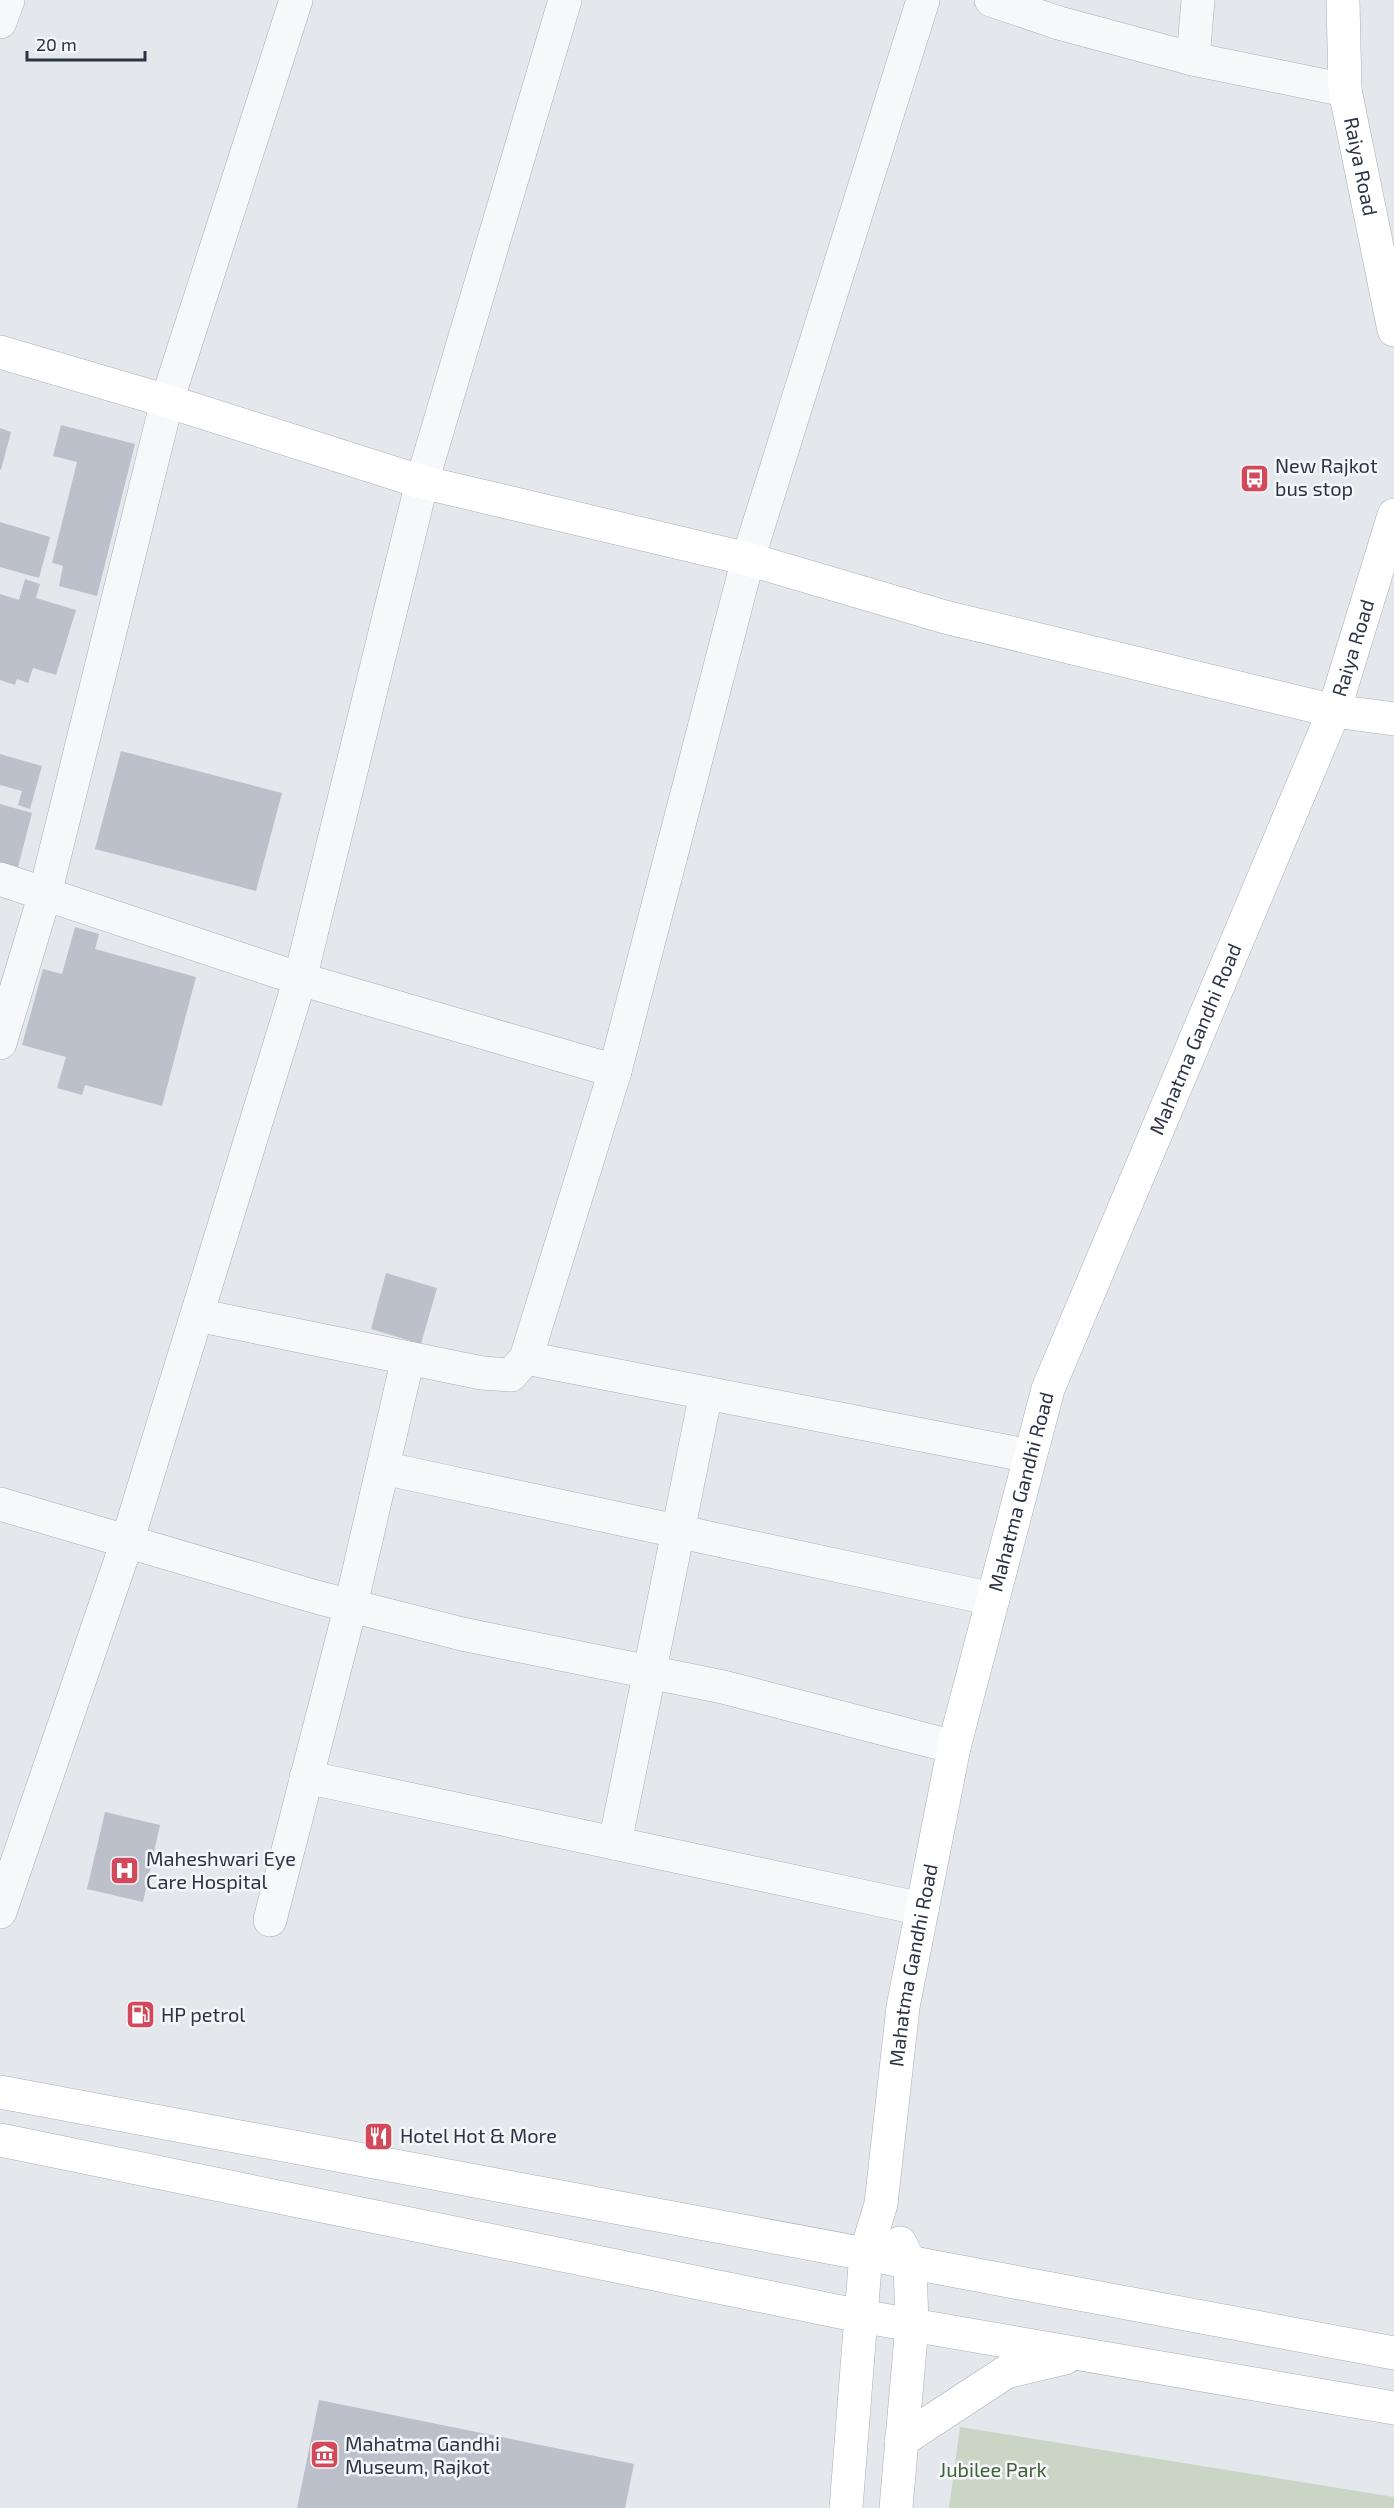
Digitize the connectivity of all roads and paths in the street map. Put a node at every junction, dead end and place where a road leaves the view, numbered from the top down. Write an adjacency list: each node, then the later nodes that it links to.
1 (8, 0): 9 (street)
2 (296, 0): 14 (street)
3 (565, 0): 15 (street)
4 (923, 0): 17 (street)
5 (991, 0): 8 (street)
6 (1198, 0): 10 (street)
7 (1343, 0): 11 (main road, Raiya Road)
8 (1059, 12): 10 (street)
9 (0, 22)
10 (1193, 59): 11 (street)
11 (1345, 90): 12 (main road, Raiya Road)
12 (1394, 330)
13 (0, 352): 14 (main road)
14 (167, 401): 15 (main road); 21 (street)
15 (422, 482): 17 (main road); 22 (street)
16 (1394, 515): 18 (main road, Raiya Road)
17 (748, 559): 18 (main road); 24 (street)
18 (1334, 711): 19 (main road); 29 (main road, Mahatma Gandhi Road)
19 (1394, 719)
20 (0, 879): 21 (street)
21 (45, 894): 22 (street); 23 (street)
22 (300, 979): 24 (street); 25 (street)
23 (0, 1043)
24 (615, 1071): 27 (street)
25 (197, 1315): 26 (street); 33 (street)
26 (408, 1358): 27 (street); 30 (street)
27 (526, 1358): 28 (street)
28 (706, 1393): 29 (street); 32 (street)
29 (1030, 1456): 34 (main road, Mahatma Gandhi Road)
30 (383, 1468): 32 (street); 35 (street)
31 (0, 1504): 33 (street)
32 (678, 1532): 34 (street); 36 (street)
33 (127, 1542): 35 (street); 41 (street)
34 (993, 1599): 37 (main road, Mahatma Gandhi Road)
35 (351, 1605): 36 (street); 38 (street)
36 (650, 1672): 37 (street); 39 (street)
37 (954, 1747): 40 (main road, Mahatma Gandhi Road)
38 (306, 1777): 39 (street); 42 (street)
39 (615, 1844): 40 (street)
40 (922, 1909): 45 (main road, Mahatma Gandhi Road)
41 (0, 1912)
42 (270, 1920)
43 (0, 2092): 46 (main road)
44 (0, 2140): 48 (main road)
45 (880, 2204): 46 (main road, Mahatma Gandhi Road); 47 (main road)
46 (866, 2253): 47 (main road); 48 (main road, Mahatma Gandhi Road)
47 (910, 2263): 49 (main road); 50 (main road)
48 (860, 2316): 49 (main road); 54 (main road, Mahatma Gandhi Road)
49 (912, 2325): 51 (main road); 53 (main road)
50 (1394, 2353)
51 (1078, 2355): 52 (main road); 53 (main road)
52 (1394, 2408)
53 (902, 2441): 55 (main road)
54 (846, 2508)
55 (896, 2508)

